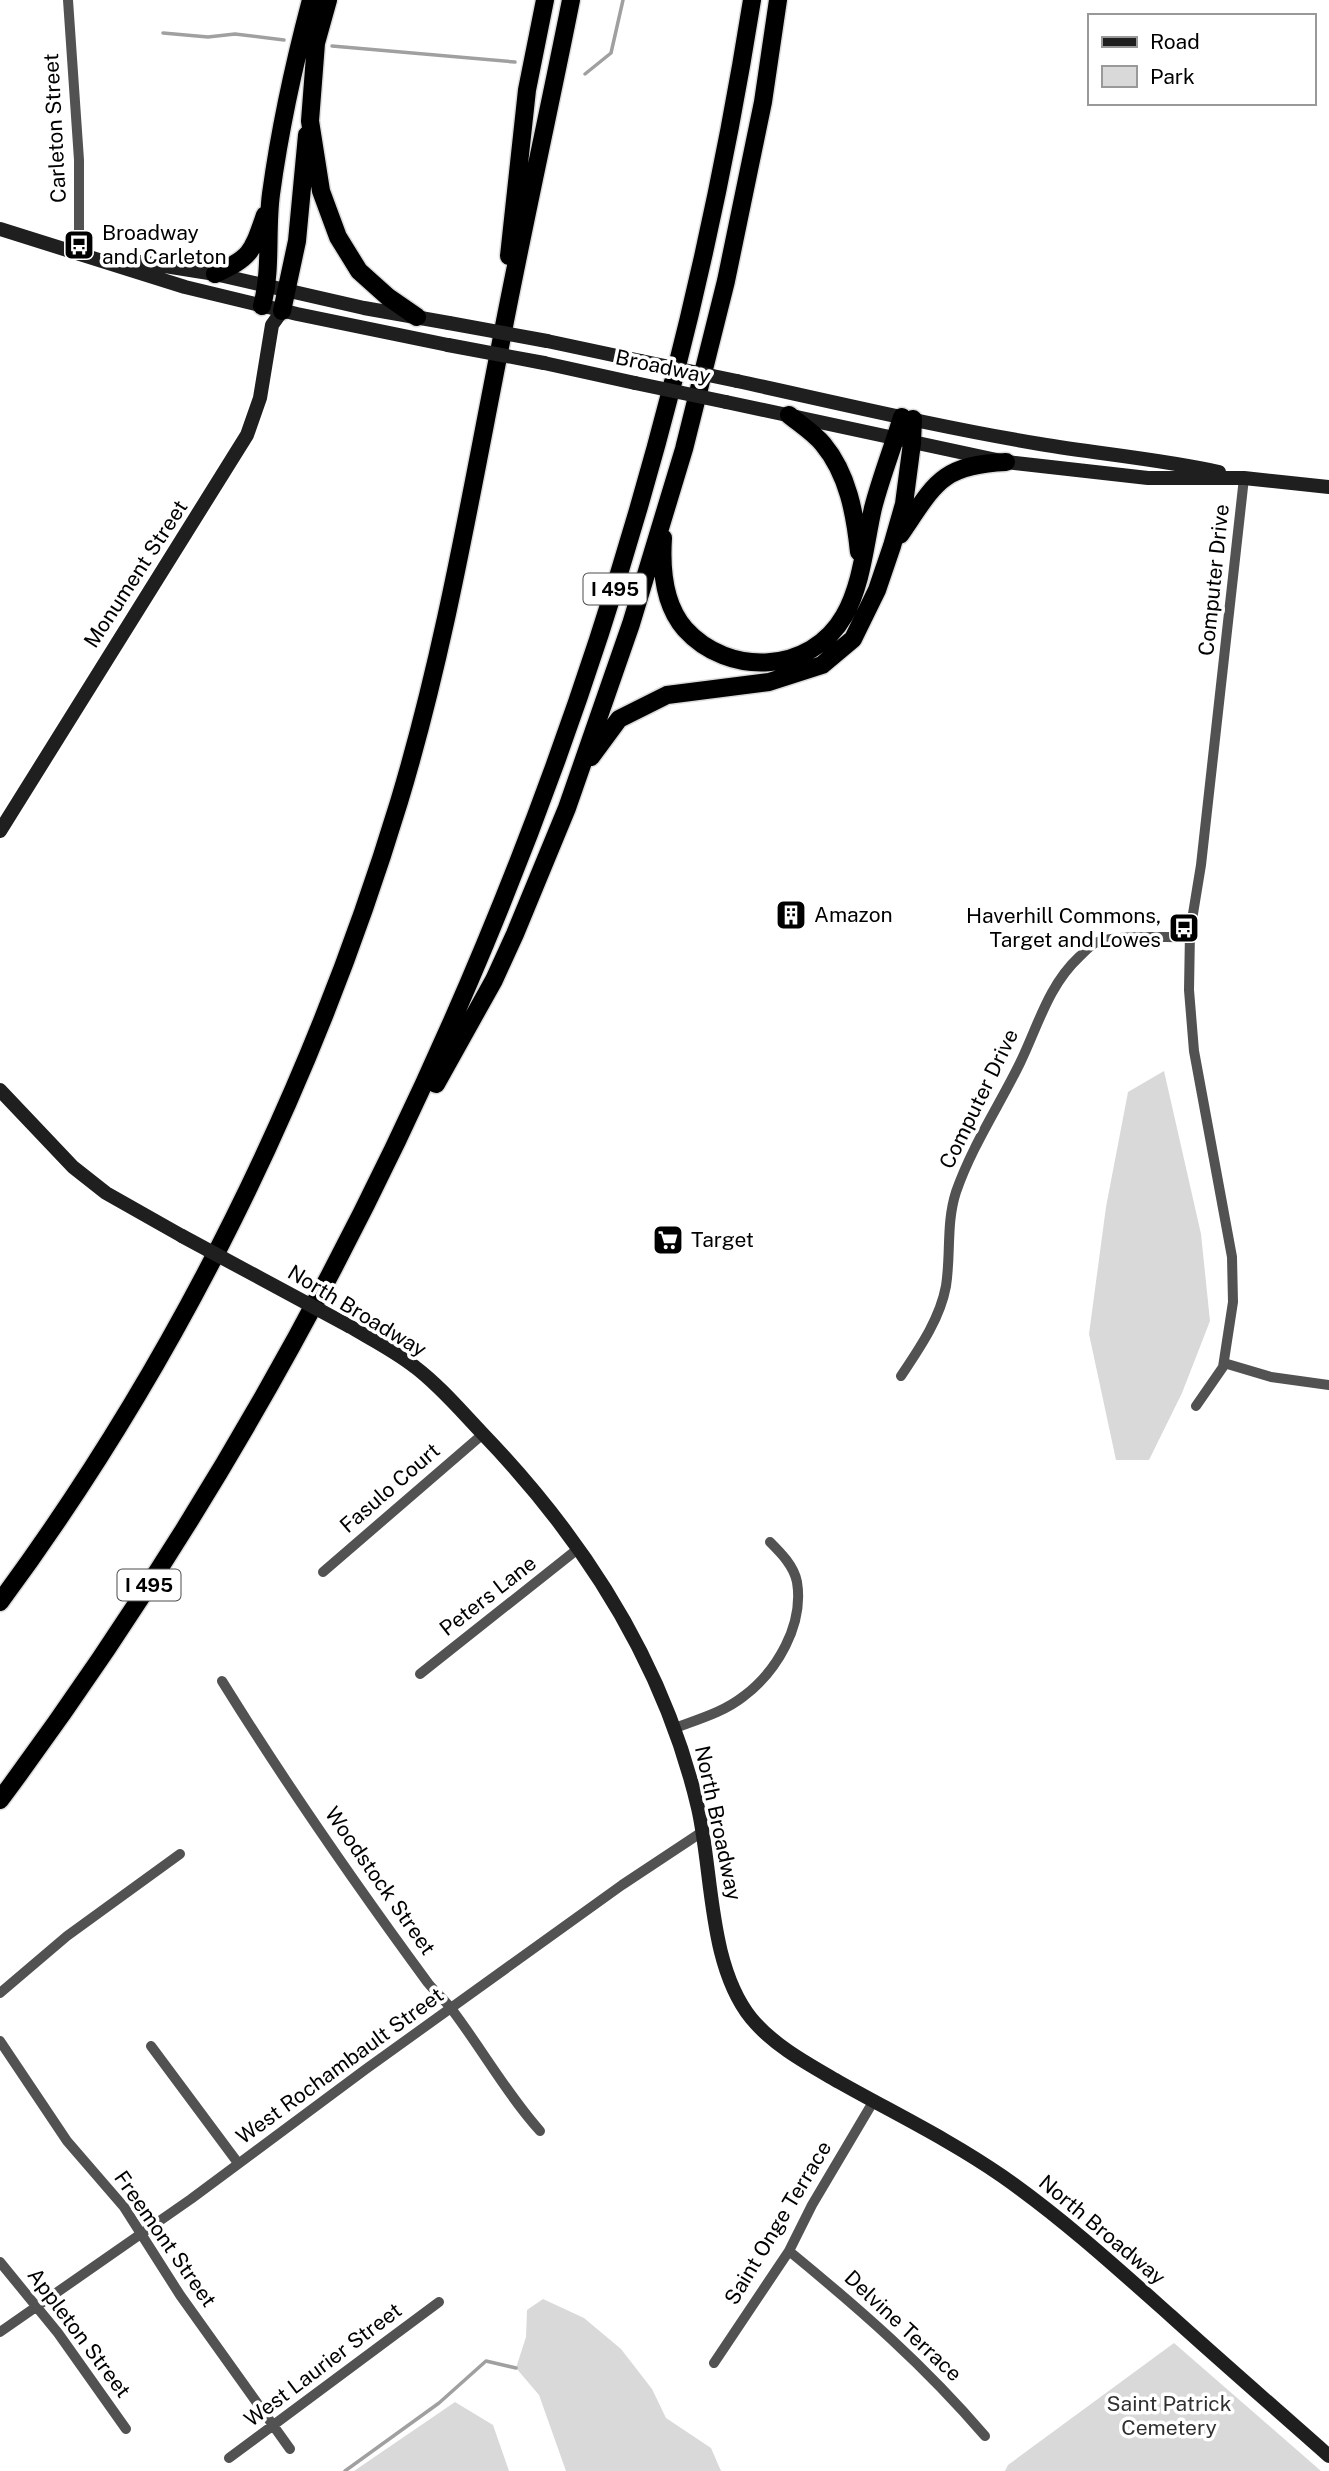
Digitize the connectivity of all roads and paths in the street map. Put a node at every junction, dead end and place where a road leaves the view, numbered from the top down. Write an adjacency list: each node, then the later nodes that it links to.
1 (68, 0): 13 (street, Carleton Street)
2 (311, 0): 11 (highway)
3 (327, 0): 10 (highway)
4 (530, 0): 9 (highway)
5 (545, 0): 9 (highway)
6 (571, 0): 20 (highway)
7 (752, 0): 34 (highway, I 495)
8 (778, 0): 27 (highway)
9 (531, 71): 20 (highway)
10 (310, 121): 16 (highway); 18 (highway)
11 (271, 198): 14 (highway); 15 (highway)
12 (0, 229): 13 (main road, Broadway)
13 (79, 253): 14 (main road, Broadway); 17 (main road, Broadway)
14 (215, 274): 15 (main road, Broadway)
15 (268, 287): 16 (main road, Broadway); 17 (highway)
16 (286, 291): 18 (main road, Broadway); 19 (highway)
17 (262, 306): 19 (main road, Broadway)
18 (416, 317): 22 (main road, Broadway, bridge)
19 (277, 318): 21 (main road, Broadway, bridge); 31 (main road, Monument Street)
20 (499, 347): 43 (highway)
21 (789, 415): 23 (main road, Broadway); 29 (highway)
22 (907, 418): 23 (highway); 25 (main road, Broadway)
23 (904, 441): 24 (main road, Broadway); 28 (highway); 29 (highway)
24 (1006, 462): 25 (main road, Broadway); 28 (highway)
25 (1244, 478): 26 (main road, Broadway); 32 (street, Computer Drive)
26 (1329, 487)
27 (664, 520): 29 (highway); 30 (highway)
28 (892, 546): 30 (highway)
29 (860, 569)
30 (580, 771): 34 (highway)
31 (0, 831)
32 (1190, 937): 35 (street, Computer Drive); 36 (street, Computer Drive)
33 (0, 1090): 39 (main road, North Broadway, bridge)
34 (393, 1152): 47 (highway, I 495)
35 (1224, 1363): 37 (street); 38 (street, Computer Drive)
36 (901, 1376)
37 (1329, 1385)
38 (1196, 1406)
39 (483, 1433): 41 (main road, North Broadway); 42 (street, Fasulo Court)
40 (770, 1542): 46 (street)
41 (579, 1548): 44 (street, Peters Lane); 46 (main road, North Broadway)
42 (323, 1572)
43 (0, 1602)
44 (420, 1674)
45 (222, 1681): 51 (street, Woodstock Street)
46 (675, 1728): 48 (main road, North Broadway)
47 (0, 1800)
48 (702, 1832): 51 (street, West Rochambault Street); 54 (main road, North Broadway)
49 (180, 1854): 50 (street)
50 (0, 1993)
51 (452, 2009): 55 (street, Woodstock Street); 56 (street, West Rochambault Street)
52 (0, 2041): 57 (street, Freemont Street)
53 (151, 2046): 56 (street)
54 (873, 2102): 58 (street, Saint Onge Terrace); 68 (main road, North Broadway)
55 (540, 2132)
56 (239, 2163): 57 (street, West Rochambault Street)
57 (141, 2234): 61 (street, West Rochambault Street); 64 (street, Freemont Street)
58 (789, 2251): 63 (street, Saint Onge Terrace); 66 (street, Delvine Terrace)
59 (0, 2262): 61 (street, Appleton Street)
60 (439, 2302): 64 (street, West Laurier Street)
61 (35, 2305): 62 (street, West Rochambault Street); 65 (street, Appleton Street)
62 (0, 2332)
63 (714, 2363)
64 (274, 2426): 67 (street, Freemont Street); 69 (street, West Laurier Street)
65 (126, 2429)
66 (985, 2436)
67 (290, 2449)
68 (1329, 2456)
69 (229, 2458)

